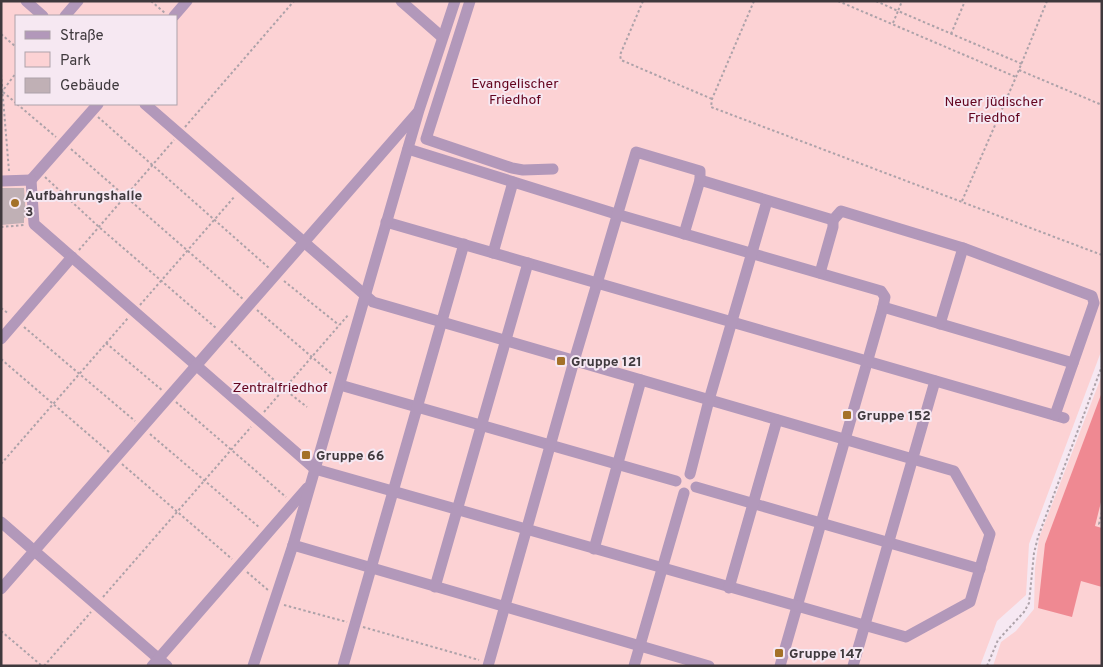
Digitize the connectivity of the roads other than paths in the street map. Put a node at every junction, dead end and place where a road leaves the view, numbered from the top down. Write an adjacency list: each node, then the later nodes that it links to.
1 (26, 1): 7 (lane)
2 (78, 1): 8 (lane)
3 (187, 1): 9 (lane)
4 (401, 1): 10 (lane)
5 (455, 1): 10 (lane)
6 (470, 1): 15 (lane)
7 (42, 15)
8 (66, 15)
9 (175, 15)
10 (442, 37): 13 (lane)
11 (146, 105): 25 (lane)
12 (95, 108): 16 (lane)
13 (419, 110): 14 (lane); 25 (lane)
14 (408, 149): 19 (lane); 23 (lane)
15 (553, 169)
16 (31, 180): 18 (lane); 30 (lane)
17 (700, 180): 20 (lane); 21 (lane); 24 (lane)
18 (5, 181)
19 (513, 182): 21 (lane); 28 (lane)
20 (766, 201): 22 (lane); 29 (lane)
21 (616, 214): 24 (lane); 33 (lane)
22 (833, 220): 27 (lane); 32 (lane)
23 (386, 222): 26 (lane); 34 (lane)
24 (684, 234): 29 (lane)
25 (303, 242): 34 (lane); 44 (lane)
26 (464, 244): 28 (lane); 36 (lane)
27 (963, 248): 38 (lane); 43 (lane)
28 (493, 253): 31 (lane)
29 (752, 253): 32 (lane); 37 (lane)
30 (72, 258): 39 (lane); 44 (lane)
31 (528, 263): 33 (lane); 40 (lane)
32 (820, 273): 35 (lane)
33 (597, 283): 37 (lane); 41 (lane)
34 (364, 295): 36 (lane); 47 (lane)
35 (884, 307): 38 (lane); 42 (lane)
36 (442, 323): 40 (lane); 49 (lane)
37 (732, 323): 42 (lane); 48 (lane)
38 (940, 324): 43 (lane)
39 (1, 339)
40 (506, 341): 41 (lane); 51 (lane)
41 (574, 361): 45 (lane); 53 (lane)
42 (868, 361): 46 (lane); 52 (lane)
43 (1073, 363): 46 (lane)
44 (196, 365): 56 (lane); 71 (lane)
45 (641, 380): 48 (lane); 55 (lane)
46 (935, 381): 54 (lane)
47 (340, 383): 49 (lane); 56 (lane)
48 (709, 400): 50 (lane); 57 (lane)
49 (418, 407): 51 (lane); 61 (lane)
50 (777, 420): 52 (lane); 63 (lane)
51 (482, 425): 53 (lane); 64 (lane)
52 (844, 439): 54 (lane); 66 (lane)
53 (550, 445): 55 (lane); 67 (lane)
54 (913, 458): 68 (lane); 74 (lane)
55 (617, 464): 58 (lane); 70 (lane)
56 (315, 469): 59 (lane); 61 (lane)
57 (690, 474): 58 (lane); 60 (lane)
58 (676, 481): 62 (lane)
59 (310, 485): 69 (lane); 82 (lane)
60 (696, 487): 62 (lane); 63 (lane)
61 (393, 492): 64 (lane); 72 (lane)
62 (684, 493): 73 (lane)
63 (752, 503): 66 (lane); 76 (lane)
64 (457, 510): 67 (lane); 75 (lane)
65 (1, 522): 71 (lane)
66 (821, 523): 68 (lane); 79 (lane)
67 (526, 530): 70 (lane); 78 (lane)
68 (889, 542): 74 (lane); 80 (lane)
69 (293, 545): 72 (lane); 84 (lane)
70 (594, 549): 73 (lane)
71 (34, 551): 77 (lane); 82 (lane)
72 (371, 568): 75 (lane); 85 (lane)
73 (662, 568): 76 (lane); 81 (lane)
74 (980, 569): 80 (lane)
75 (435, 587): 78 (lane)
76 (729, 588): 79 (lane)
77 (1, 590)
78 (504, 607): 81 (lane); 83 (lane)
79 (797, 607): 80 (lane); 88 (lane)
80 (864, 626): 89 (lane)
81 (639, 646): 86 (lane); 87 (lane)
82 (159, 663)
83 (488, 664)
84 (254, 666)
85 (343, 666)
86 (634, 666)
87 (709, 666)
88 (780, 666)
89 (853, 666)

